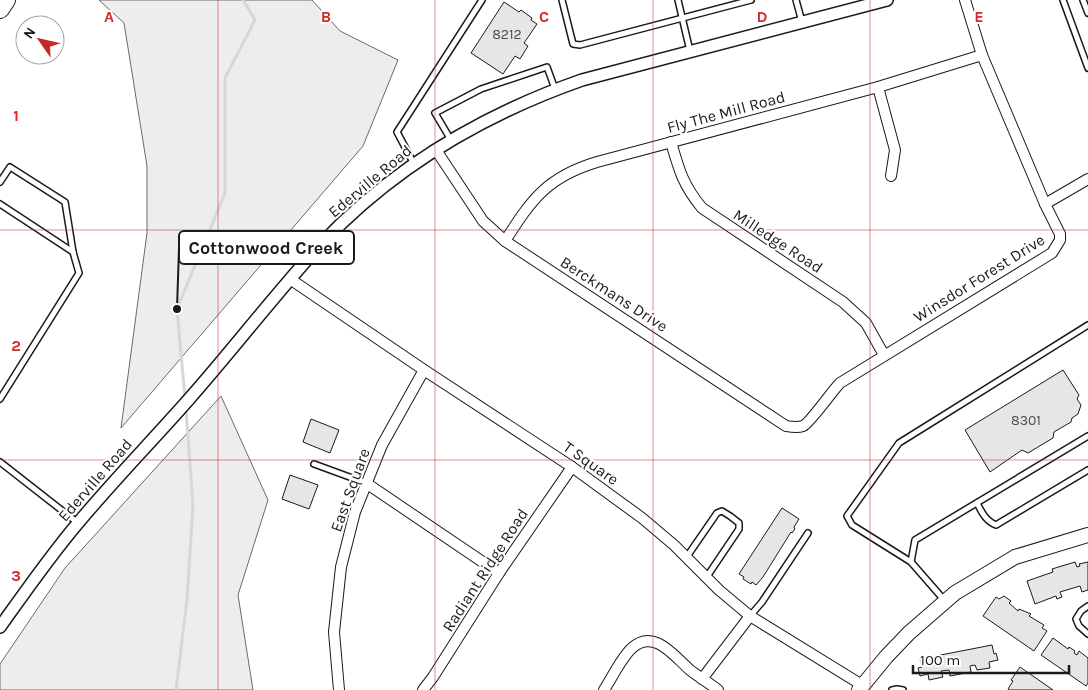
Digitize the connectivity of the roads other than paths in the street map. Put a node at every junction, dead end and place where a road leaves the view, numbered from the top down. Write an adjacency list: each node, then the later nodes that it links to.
1 (6, 0): 12 (highway)
2 (482, 0): 24 (lane)
3 (562, 0): 14 (lane)
4 (678, 0): 14 (lane)
5 (751, 0): 14 (lane)
6 (796, 0): 15 (lane)
7 (887, 0): 11 (street, Ederville Road)
8 (965, 0): 17 (street, Winsdor Forest Drive)
9 (1063, 0): 18 (lane)
10 (1083, 0): 13 (lane)
11 (851, 5): 15 (street, Ederville Road)
12 (0, 9)
13 (1088, 12)
14 (682, 17): 16 (lane)
15 (802, 22): 16 (street, Ederville Road)
16 (690, 52): 20 (street, Ederville Road)
17 (982, 55): 19 (street, Fly The Mill Road); 29 (street, Winsdor Forest Drive)
18 (1088, 68)
19 (878, 87): 22 (street, Fly The Mill Road); 25 (street)
20 (555, 90): 21 (street, Ederville Road); 21 (lane)
21 (451, 140): 23 (street, Ederville Road)
22 (671, 142): 30 (street, Fly The Mill Road); 34 (street, Milledge Road)
23 (436, 150): 24 (street, Ederville Road); 30 (street, Berckmans Drive)
24 (414, 164): 32 (street, Ederville Road)
25 (891, 176)
26 (1088, 180): 29 (street)
27 (0, 182): 31 (lane)
28 (0, 204): 31 (lane)
29 (1045, 204): 34 (street, Winsdor Forest Drive)
30 (505, 241): 37 (street, Berckmans Drive)
31 (72, 252): 36 (lane)
32 (290, 279): 35 (street, T Square); 45 (street, Ederville Road)
33 (1088, 325): 49 (lane)
34 (884, 355): 37 (street, Winsdor Forest Drive)
35 (424, 370): 41 (street, T Square); 43 (street, East Square)
36 (0, 399)
37 (804, 426)
38 (1088, 436): 44 (lane)
39 (0, 462): 45 (lane)
40 (314, 464): 43 (lane)
41 (572, 467): 48 (street, T Square); 50 (street, Radiant Ridge Road)
42 (1088, 470): 44 (lane)
43 (366, 483): 50 (street); 59 (street, East Square)
44 (977, 503): 49 (lane)
45 (78, 523): 55 (street, Ederville Road)
46 (808, 533): 54 (lane)
47 (1088, 535): 52 (main road)
48 (686, 558): 51 (street, T Square); 51 (lane)
49 (910, 562): 52 (lane)
50 (499, 573): 60 (street, Radiant Ridge Road)
51 (706, 578): 54 (street, T Square)
52 (945, 602): 58 (main road)
53 (1088, 606): 56 (lane)
54 (750, 616): 57 (street); 58 (street, T Square)
55 (0, 627)
56 (1088, 634)
57 (702, 679): 61 (street); 62 (street)
58 (863, 688)
59 (339, 690)
60 (423, 690)
61 (604, 690)
62 (718, 690)
63 (892, 690): 64 (lane)
64 (903, 690)

